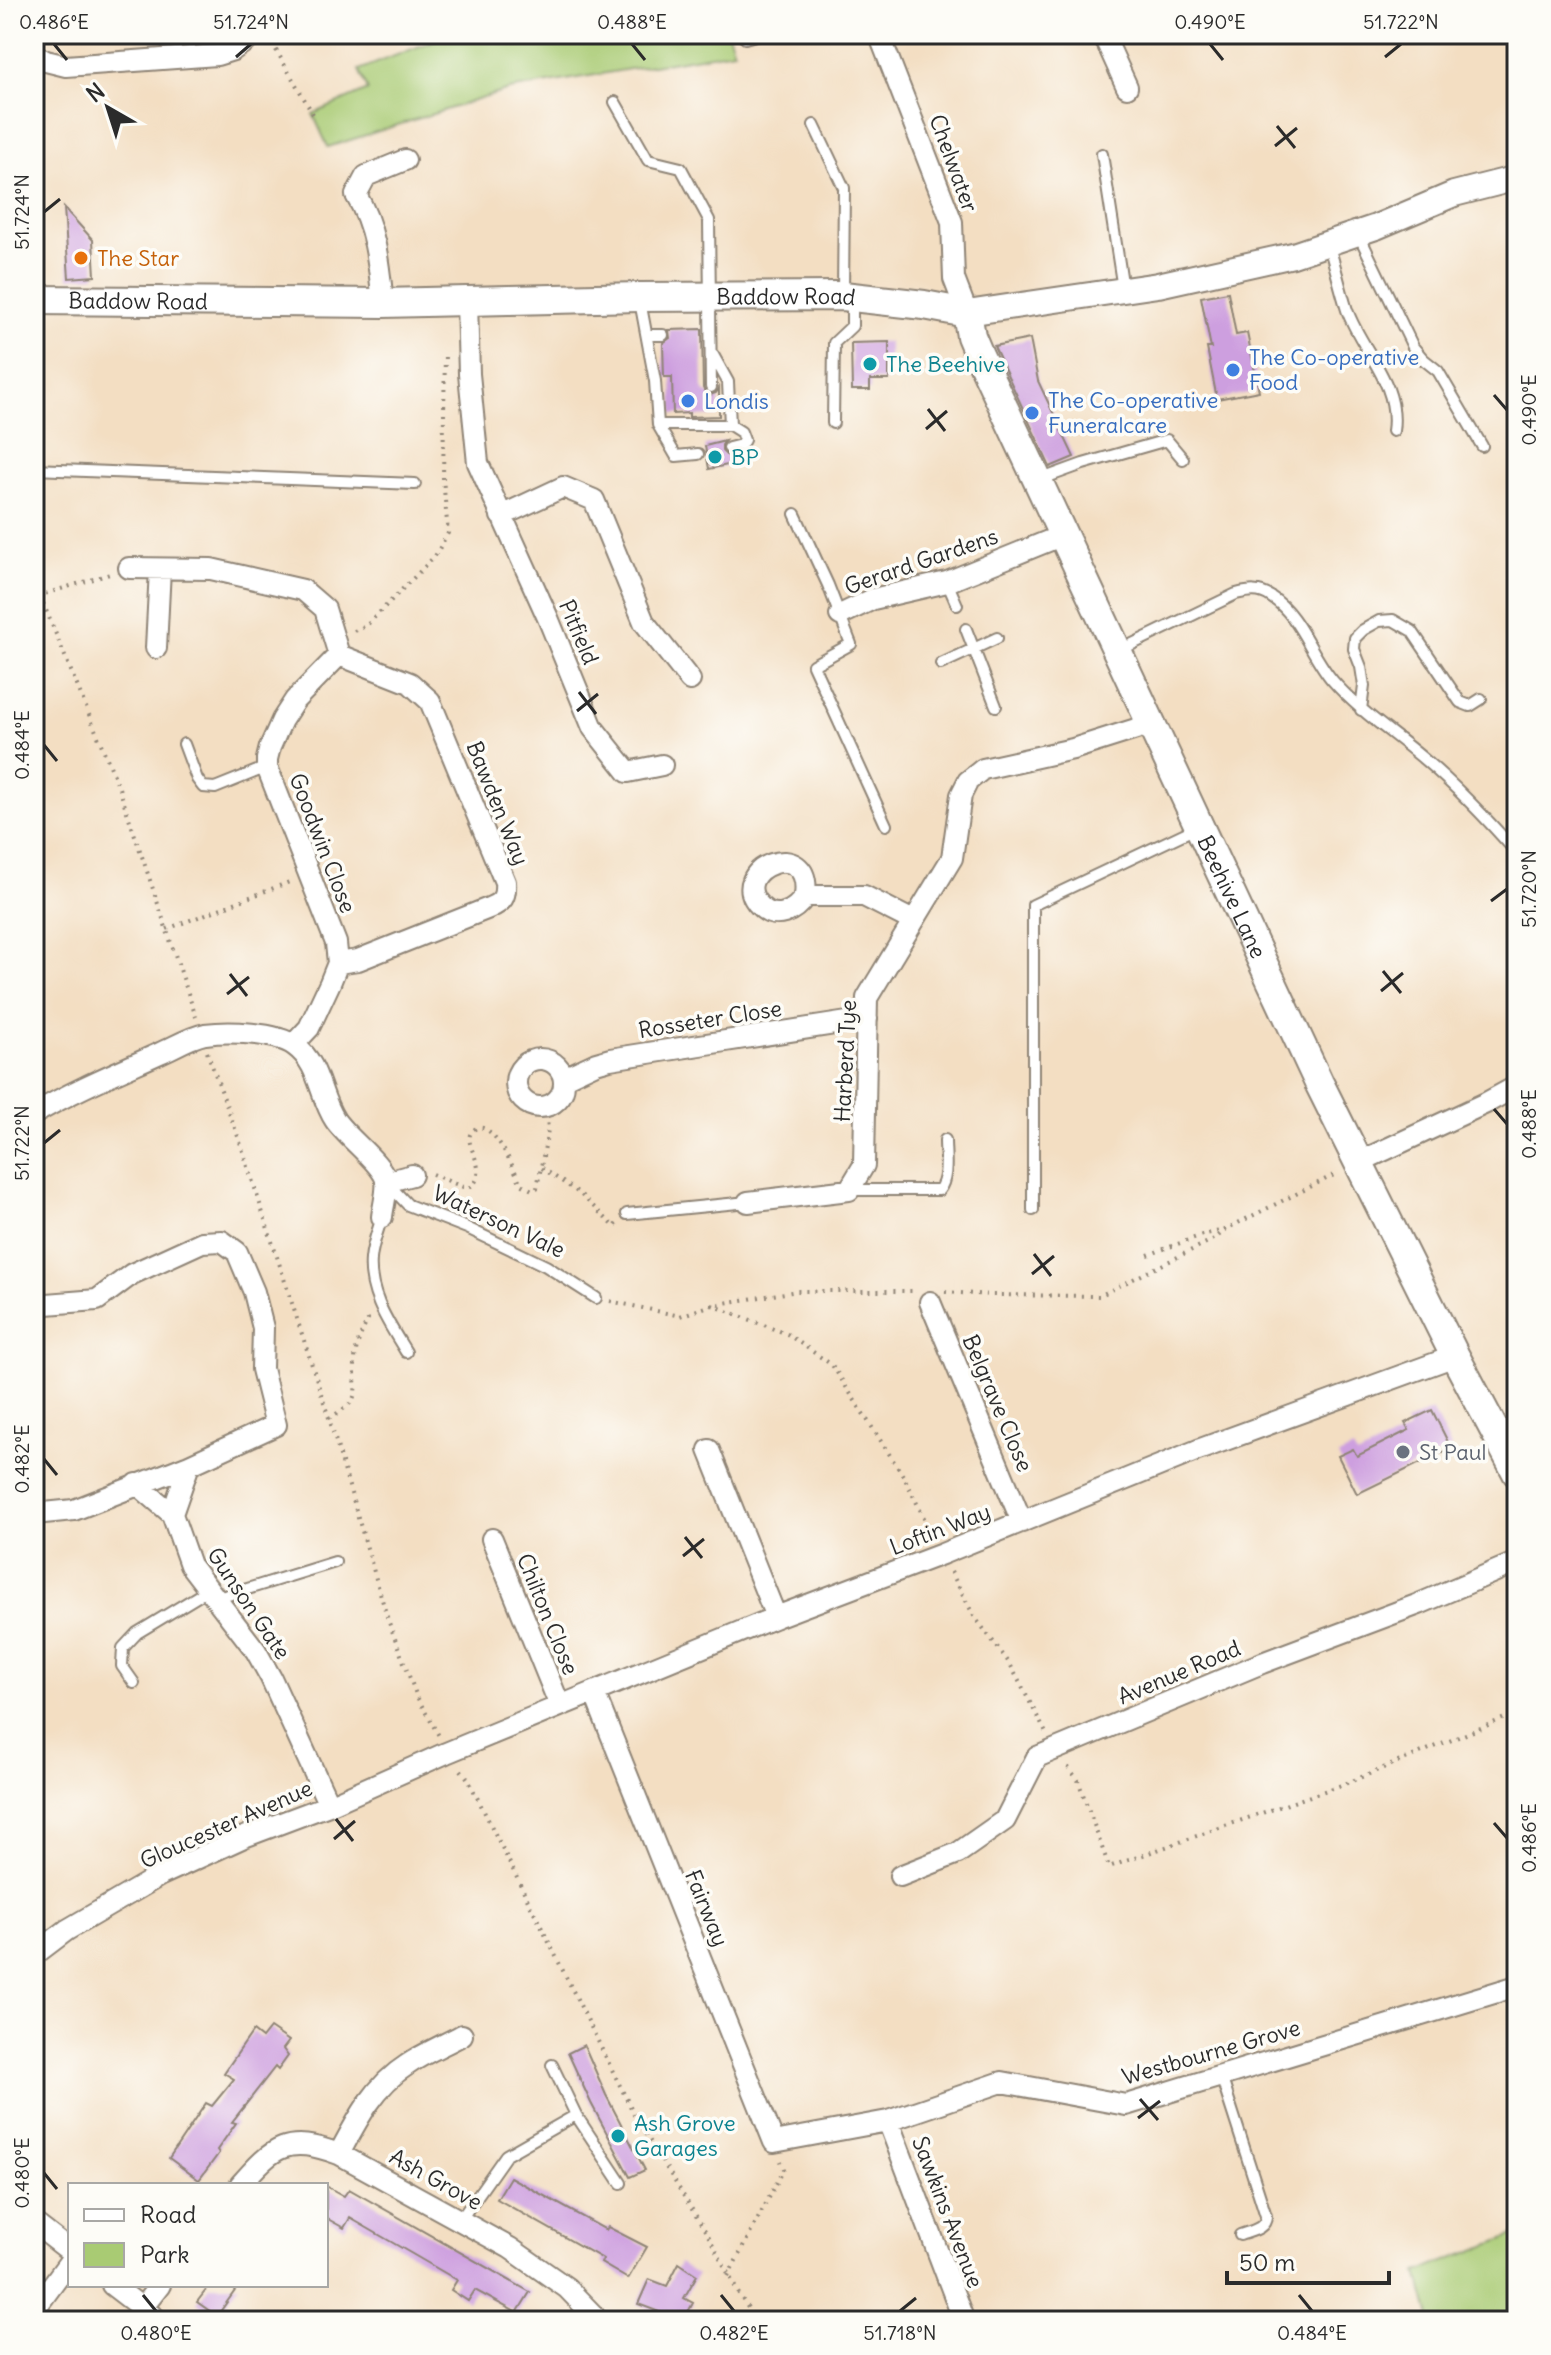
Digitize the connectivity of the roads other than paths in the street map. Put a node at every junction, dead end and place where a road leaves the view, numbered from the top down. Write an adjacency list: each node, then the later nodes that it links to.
1 (759, 34): 5 (lane)
2 (879, 34): 22 (street, Chelwater)
3 (1103, 34): 7 (street)
4 (263, 36): 6 (street)
5 (745, 38)
6 (34, 55)
7 (1127, 87)
8 (615, 102): 16 (lane)
9 (814, 125): 18 (lane)
10 (1102, 154): 15 (lane)
11 (405, 160): 21 (street)
12 (1517, 178): 13 (street, Baddow Road)
13 (1358, 233): 14 (street, Baddow Road); 33 (lane)
14 (1328, 243): 15 (street, Baddow Road); 32 (lane)
15 (1123, 289): 22 (street, Baddow Road)
16 (710, 296): 17 (main road, Baddow Road); 18 (main road, Baddow Road); 27 (lane)
17 (640, 297): 20 (main road, Baddow Road); 23 (lane)
18 (848, 297): 22 (main road, Baddow Road); 29 (lane)
19 (34, 300): 21 (main road, Baddow Road)
20 (467, 301): 21 (main road, Baddow Road); 41 (street, Pitfield)
21 (383, 303)
22 (967, 313): 38 (main road, Beehive Lane)
23 (647, 335): 24 (lane); 25 (lane)
24 (663, 335)
25 (650, 353): 26 (lane); 30 (lane)
26 (663, 353)
27 (708, 353): 28 (lane); 31 (lane)
28 (711, 387)
29 (833, 423)
30 (658, 425): 31 (lane); 35 (lane)
31 (730, 425): 34 (lane)
32 (1393, 431)
33 (1482, 446)
34 (729, 448)
35 (698, 454)
36 (1183, 459): 38 (lane)
37 (34, 469): 39 (lane)
38 (1037, 481): 42 (main road, Beehive Lane)
39 (415, 484)
40 (795, 514): 47 (lane, Gerard Gardens)
41 (501, 516): 55 (street); 61 (street, Pitfield)
42 (1063, 535): 45 (street, Gerard Gardens); 52 (main road, Beehive Lane)
43 (129, 568): 44 (street)
44 (160, 569): 50 (street); 53 (street)
45 (947, 582): 46 (lane); 47 (street, Gerard Gardens)
46 (957, 605)
47 (840, 615): 63 (lane, Gerard Gardens)
48 (966, 629): 51 (lane)
49 (997, 638): 51 (lane)
50 (156, 648)
51 (973, 648): 54 (lane); 57 (lane)
52 (1117, 652): 58 (lane); 59 (main road, Beehive Lane)
53 (339, 655): 62 (street, Goodwin Close); 68 (street, Bawden Way)
54 (941, 664)
55 (690, 680)
56 (1481, 699): 58 (lane)
57 (996, 706)
58 (1361, 710): 65 (lane)
59 (1152, 724): 64 (main road, Beehive Lane); 67 (street, Harberd Tye)
60 (184, 744): 62 (lane)
61 (662, 765)
62 (267, 767): 68 (street, Goodwin Close)
63 (886, 825)
64 (1200, 826): 75 (main road, Beehive Lane); 80 (lane)
65 (1517, 853)
66 (805, 896): 67 (street)
67 (913, 921): 69 (street, Harberd Tye)
68 (338, 963): 70 (street)
69 (867, 1019): 71 (street, Rosseter Close); 78 (street, Harberd Tye)
70 (294, 1044): 73 (street); 77 (street, Waterson Vale)
71 (564, 1078): 71 (street)
72 (1517, 1086): 75 (street)
73 (34, 1114)
74 (945, 1140): 78 (lane)
75 (1359, 1162): 87 (main road, Beehive Lane)
76 (420, 1173): 77 (street, Waterson Vale)
77 (386, 1182): 82 (street); 84 (lane, Waterson Vale)
78 (849, 1190): 79 (street)
79 (748, 1202): 81 (lane)
80 (1033, 1210)
81 (627, 1214)
82 (382, 1217): 86 (lane)
83 (932, 1295): 94 (street, Belgrave Close)
84 (596, 1298)
85 (34, 1305): 89 (street)
86 (406, 1352)
87 (1455, 1356): 90 (main road, Beehive Lane); 94 (street, Loftin Way)
88 (709, 1450): 99 (street)
89 (189, 1465): 91 (street); 93 (street)
90 (1517, 1473)
91 (137, 1484): 92 (street); 93 (street, Gunson Gate)
92 (34, 1514)
93 (172, 1514): 98 (street, Gunson Gate)
94 (1022, 1522): 99 (street, Loftin Way)
95 (492, 1539): 102 (street, Chilton Close)
96 (335, 1562): 98 (lane)
97 (1517, 1562): 105 (street, Avenue Road)
98 (212, 1594): 100 (lane); 104 (street, Gunson Gate)
99 (776, 1617): 101 (street, Loftin Way)
100 (134, 1683)
101 (594, 1692): 102 (street, Loftin Way); 113 (street, Fairway)
102 (560, 1706): 103 (street, Loftin Way)
103 (446, 1753): 104 (street, Gloucester Avenue)
104 (329, 1805): 106 (street, Gloucester Avenue)
105 (900, 1876)
106 (34, 1955)
107 (1517, 1986): 110 (street, Westbourne Grove)
108 (462, 2035): 114 (street)
109 (552, 2065): 111 (lane)
110 (1221, 2076): 112 (street, Westbourne Grove); 119 (lane)
111 (576, 2115): 116 (lane); 117 (lane)
112 (888, 2121): 113 (street, Westbourne Grove); 128 (street, Sawkins Avenue)
113 (774, 2142)
114 (339, 2154): 115 (street, Ash Grove); 117 (street, Ash Grove)
115 (242, 2183)
116 (621, 2183)
117 (461, 2219): 127 (street, Ash Grove)
118 (34, 2223): 120 (street)
119 (1240, 2235)
120 (68, 2249)
121 (68, 2264): 125 (street)
122 (115, 2287): 124 (street)
123 (158, 2287): 124 (street)
124 (142, 2308): 126 (street)
125 (34, 2310)
126 (159, 2321)
127 (599, 2321)
128 (964, 2321)

